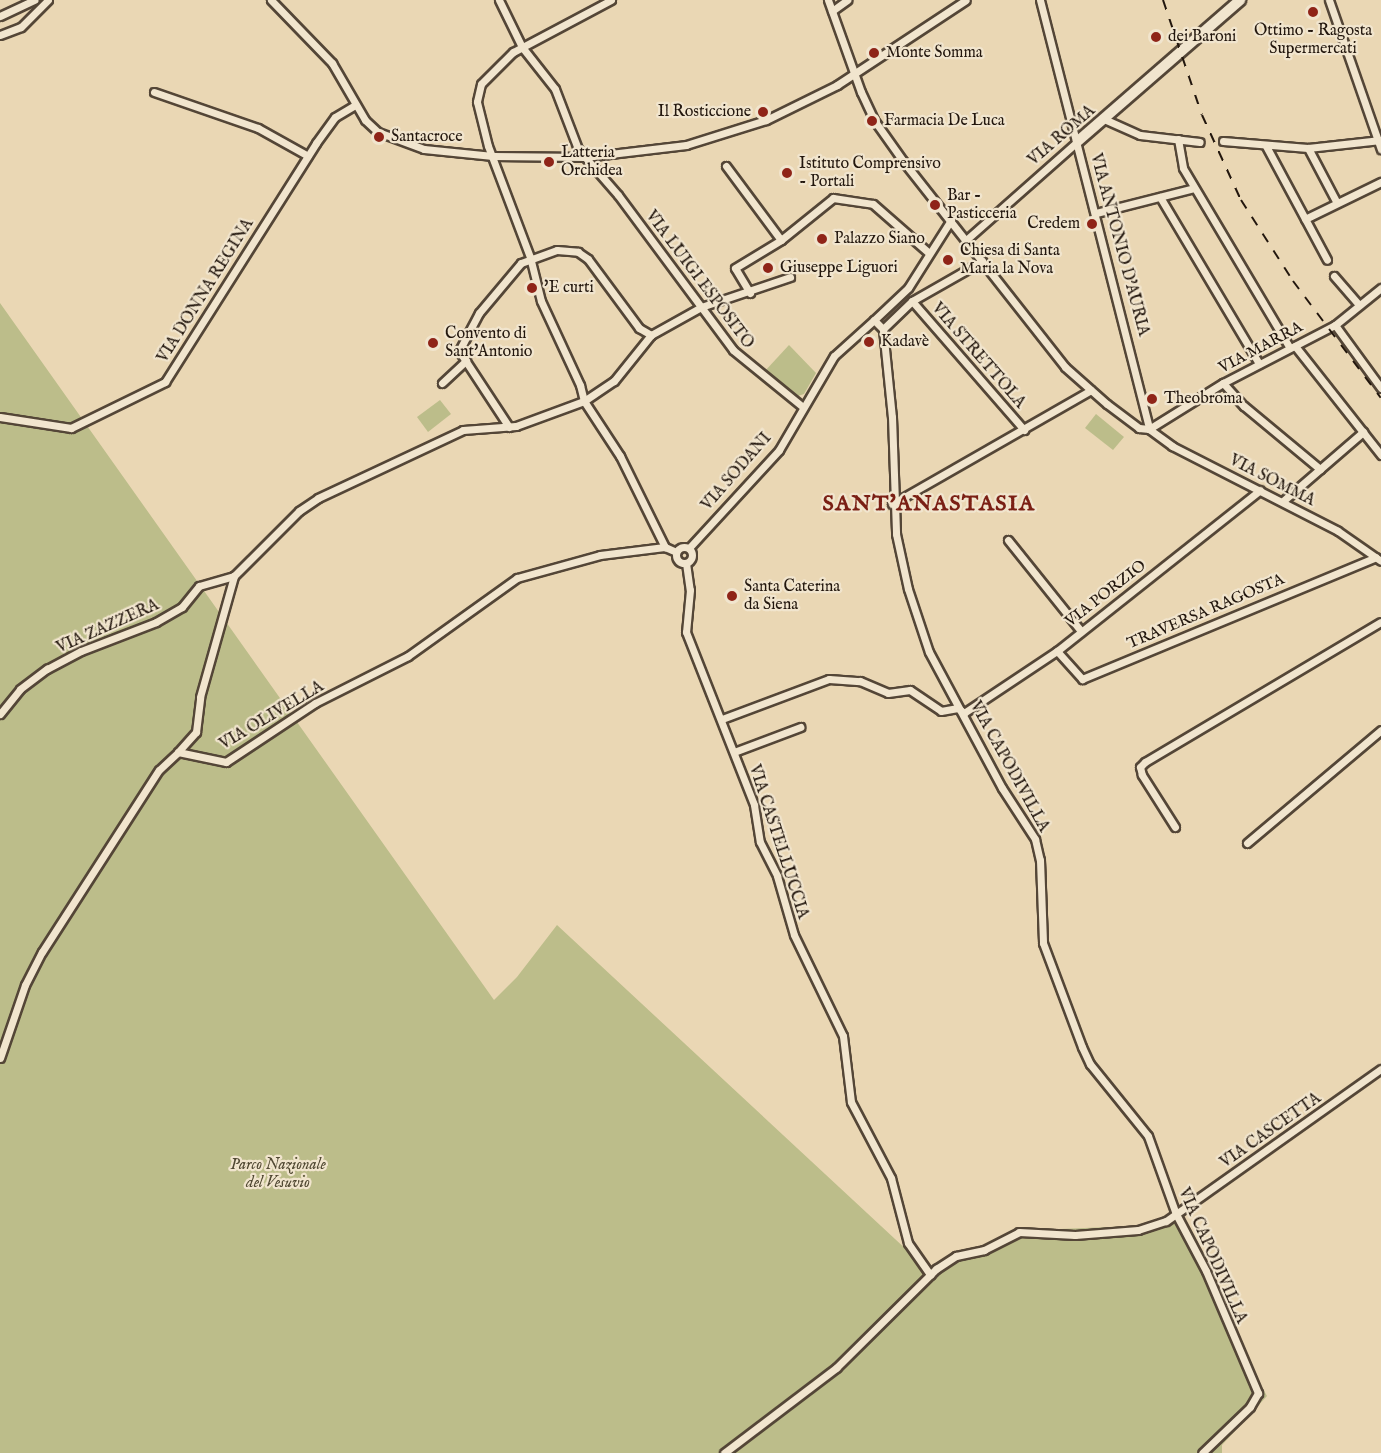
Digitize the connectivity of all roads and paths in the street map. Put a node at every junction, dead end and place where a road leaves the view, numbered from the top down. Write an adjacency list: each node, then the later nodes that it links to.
1 (33, 0): 13 (street)
2 (48, 0): 14 (street)
3 (271, 0): 18 (street)
4 (499, 0): 15 (street, VIA LUIGI ESPOSITO)
5 (611, 0): 15 (street)
6 (828, 0): 12 (street, VIA SOMMA)
7 (847, 0): 12 (street)
8 (966, 0): 16 (street)
9 (1040, 0): 21 (street, VIA ANTONIO D'AURIA)
10 (1240, 0): 19 (street, VIA ROMA)
11 (1329, 0): 24 (street)
12 (832, 11): 16 (street, VIA SOMMA)
13 (0, 16)
14 (0, 35)
15 (522, 47): 28 (street); 29 (street, VIA LUIGI ESPOSITO)
16 (855, 74): 29 (street); 37 (street, VIA SOMMA)
17 (154, 92): 27 (street)
18 (355, 105): 27 (street, VIA DONNA REGINA); 28 (street)
19 (1104, 119): 20 (street); 21 (street, VIA ROMA)
20 (1178, 139): 23 (street); 32 (street)
21 (1078, 141): 35 (street, VIA ANTONIO D'AURIA); 39 (street, VIA ROMA)
22 (1223, 141): 25 (street)
23 (1200, 142)
24 (1380, 143): 26 (street)
25 (1266, 146): 26 (street); 36 (street)
26 (1308, 148): 34 (street)
27 (308, 156): 64 (street, VIA DONNA REGINA)
28 (493, 156): 29 (street); 41 (street)
29 (585, 157): 50 (street, VIA LUIGI ESPOSITO)
30 (726, 166): 38 (street)
31 (1381, 182): 34 (street)
32 (1194, 188): 33 (street); 55 (street)
33 (1160, 197): 35 (street); 57 (street)
34 (1337, 203): 36 (street)
35 (1096, 213): 66 (street, VIA ANTONIO D'AURIA)
36 (1305, 219): 42 (street)
37 (951, 220): 39 (street, VIA SOMMA); 40 (street, VIA SODANI)
38 (781, 240): 40 (street); 47 (street)
39 (966, 240): 43 (street, VIA SOMMA)
40 (929, 253): 51 (street, VIA SODANI)
41 (530, 257): 54 (street); 56 (street); 62 (street)
42 (1327, 260)
43 (982, 261): 48 (street); 61 (street, VIA SOMMA)
44 (1334, 276): 49 (street)
45 (790, 277): 47 (street)
46 (1381, 288): 49 (street, VIA MARRA)
47 (750, 293): 50 (street)
48 (912, 301): 53 (street); 67 (street, VIA STRETTOLA)
49 (1359, 305): 52 (street, VIA MARRA)
50 (701, 307): 54 (street); 63 (street, VIA LUIGI ESPOSITO)
51 (874, 320): 53 (street); 63 (street, VIA SODANI)
52 (1335, 325): 55 (street, VIA MARRA); 60 (street)
53 (883, 329): 73 (street, VIA CAPODIVILLA)
54 (651, 335): 62 (street)
55 (1293, 347): 57 (street, VIA MARRA); 68 (street)
56 (466, 361): 58 (street); 65 (street)
57 (1259, 364): 59 (street, VIA MARRA)
58 (442, 383)
59 (1223, 383): 66 (street, VIA MARRA); 70 (street)
60 (1381, 388)
61 (1091, 390): 66 (street, VIA SOMMA); 67 (street)
62 (584, 401): 65 (street); 75 (street)
63 (803, 407): 76 (street, VIA SODANI)
64 (0, 417)
65 (509, 427): 80 (street)
66 (1149, 429): 71 (street, VIA SOMMA)
67 (1024, 430): 73 (street)
68 (1363, 432): 69 (street); 70 (street)
69 (1381, 455)
70 (1320, 469): 72 (street)
71 (1260, 490): 72 (street, VIA SOMMA); 82 (street, VIA PORZIO)
72 (1283, 501): 78 (street, VIA SOMMA)
73 (892, 504): 84 (street, VIA CAPODIVILLA)
74 (1008, 540): 82 (street)
75 (665, 546): 77 (street); 89 (street, VIA OLIVELLA)
76 (689, 548): 77 (street); 79 (street)
77 (676, 552): 79 (street)
78 (1378, 559): 83 (street, TRAVERSA RAGOSTA)
79 (686, 563): 86 (street, VIA CASTELLUCCIA)
80 (234, 576): 85 (street, VIA ZAZZERA); 89 (street)
81 (1381, 622): 91 (street)
82 (1082, 631): 83 (street, VIA PORZIO)
83 (1057, 651): 84 (street, VIA PORZIO)
84 (964, 713): 86 (street); 95 (street, VIA CAPODIVILLA)
85 (0, 714)
86 (722, 719): 90 (street, VIA CASTELLUCCIA)
87 (800, 727): 90 (street)
88 (1381, 730): 92 (street)
89 (178, 752): 93 (street)
90 (734, 752): 96 (street, VIA CASTELLUCCIA)
91 (1175, 827)
92 (1247, 843)
93 (0, 1058)
94 (1381, 1069): 95 (street, VIA CASCETTA)
95 (1176, 1214): 96 (street, VIA CASCETTA); 98 (street, VIA CAPODIVILLA)
96 (930, 1275): 97 (street, VIA CASCETTA)
97 (724, 1453)
98 (1203, 1453)

